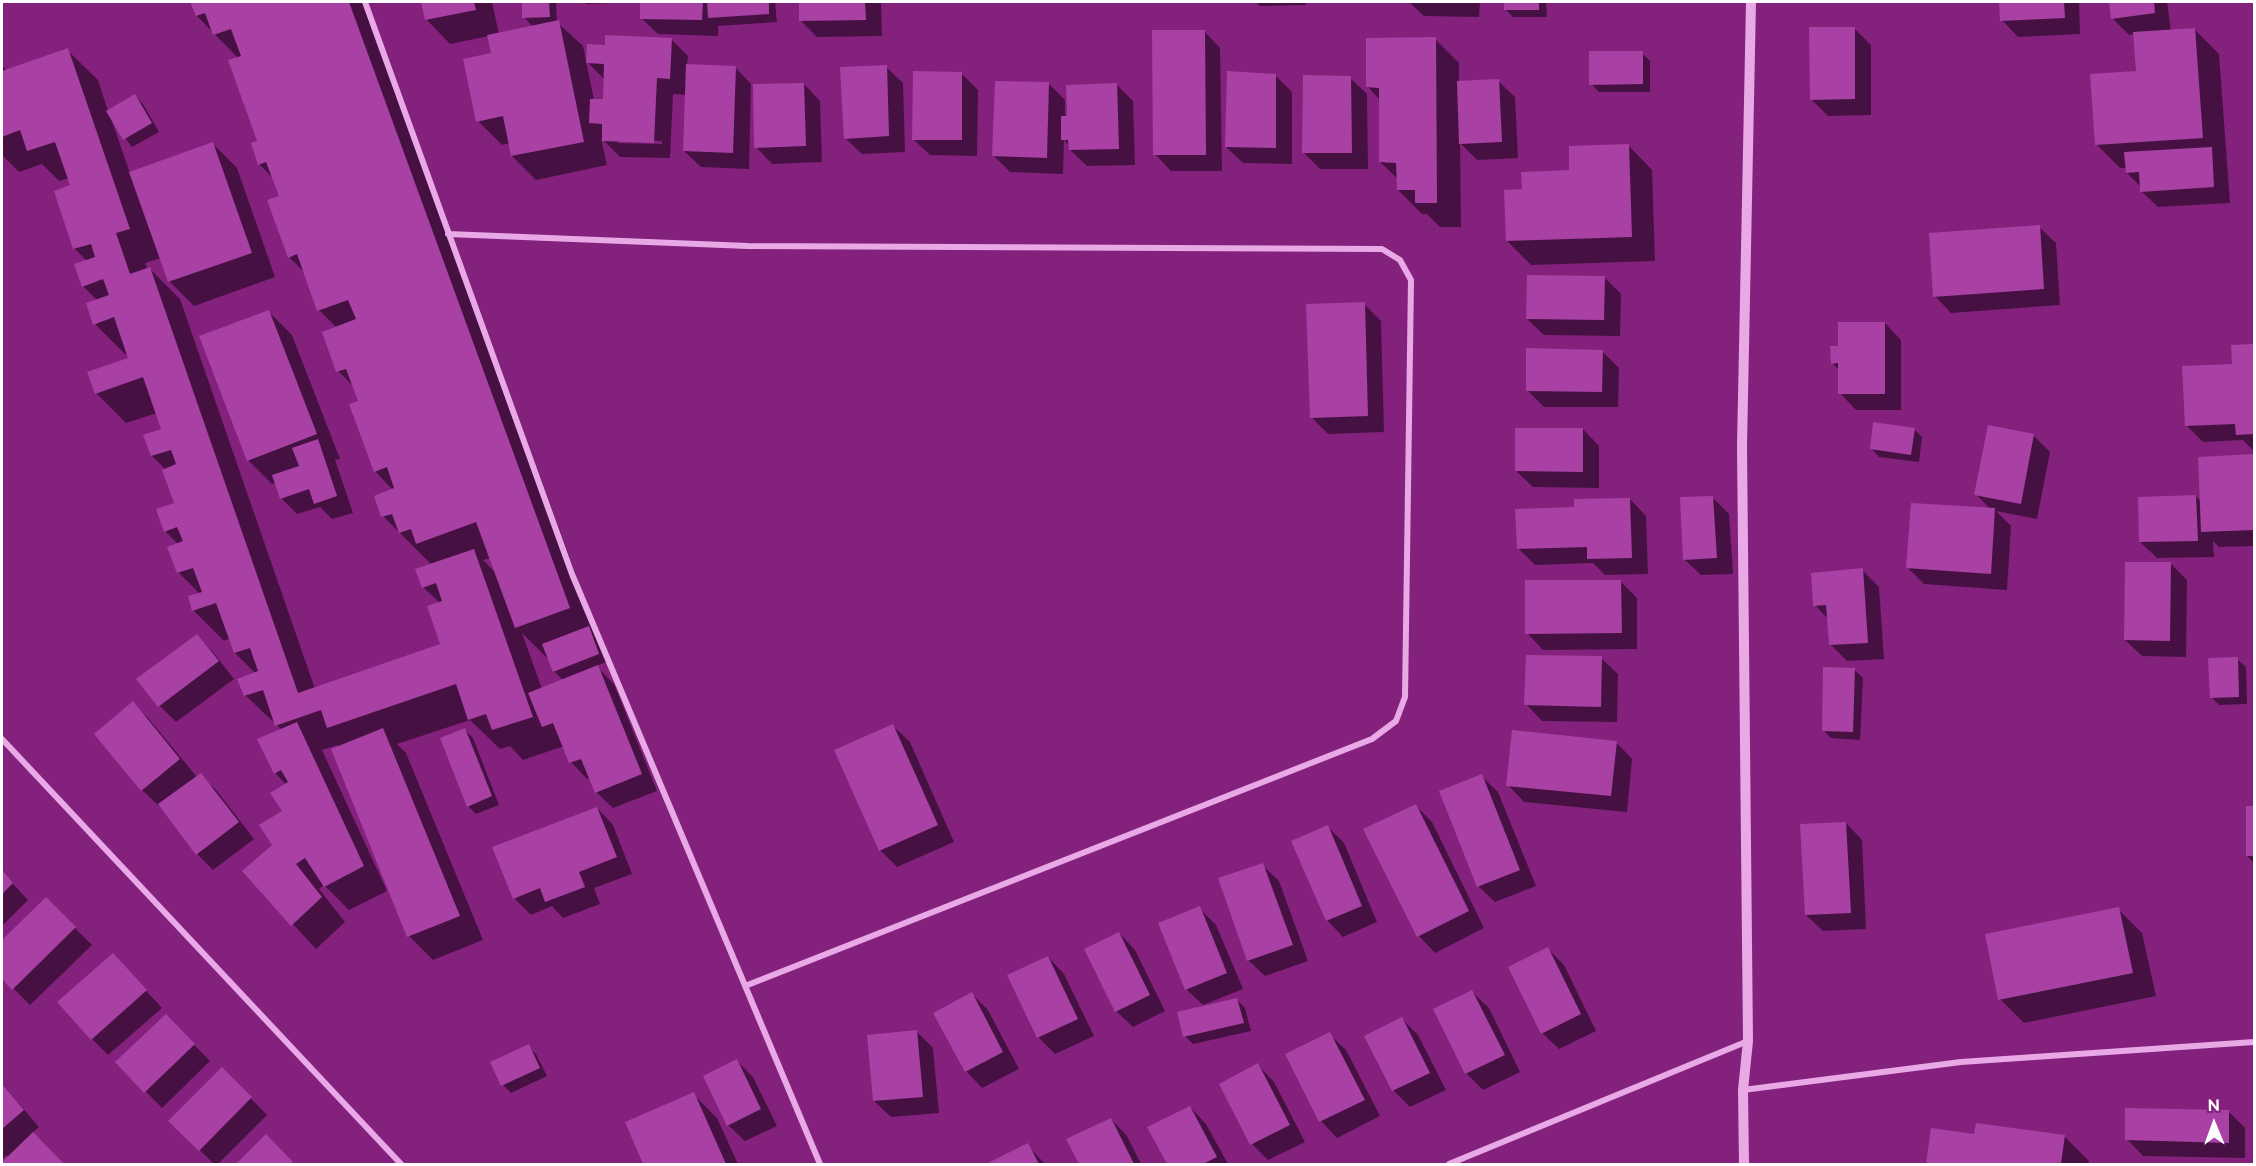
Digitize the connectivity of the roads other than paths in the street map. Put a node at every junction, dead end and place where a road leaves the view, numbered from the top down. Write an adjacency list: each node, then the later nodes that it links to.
1 (365, 2): 3 (street)
2 (1751, 2): 6 (street)
3 (448, 234): 5 (street); 5 (street)
4 (2, 739): 9 (street)
5 (745, 986): 10 (street)
6 (1748, 1041): 8 (street); 11 (street)
7 (2254, 1042): 8 (street)
8 (1743, 1090): 12 (street)
9 (401, 1164)
10 (820, 1164)
11 (1449, 1164)
12 (1744, 1164)

